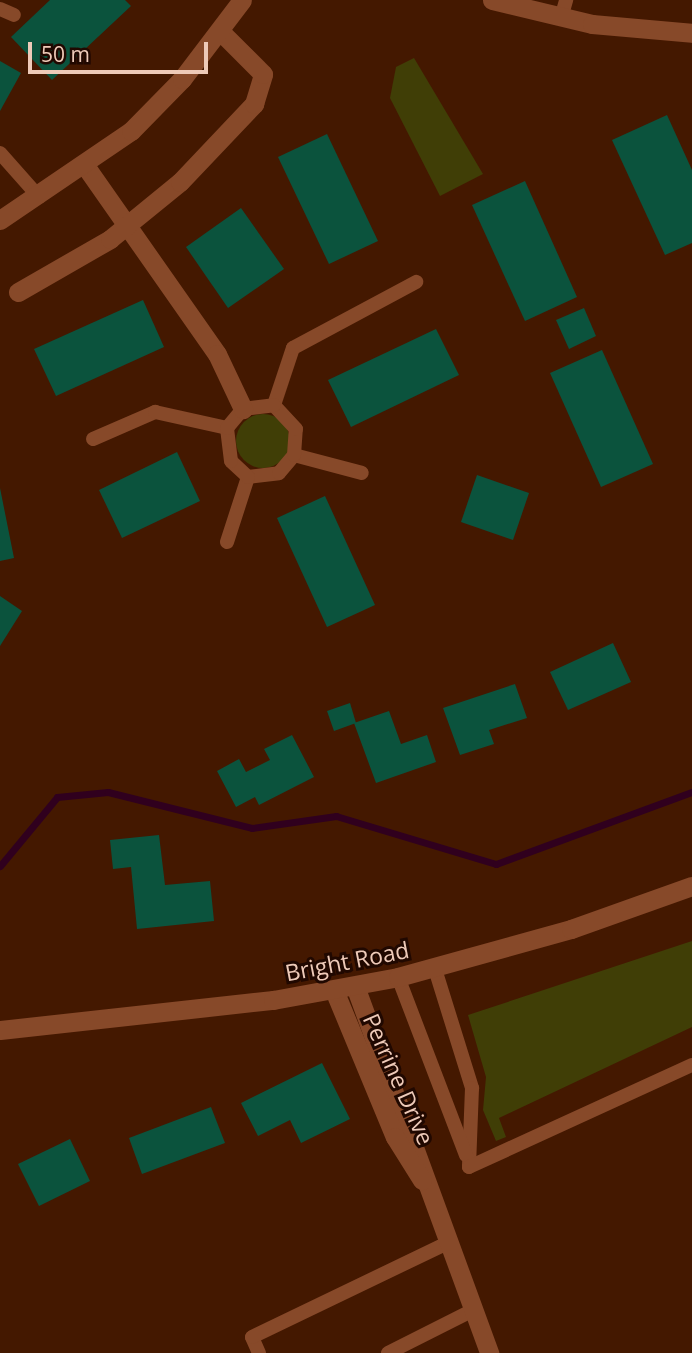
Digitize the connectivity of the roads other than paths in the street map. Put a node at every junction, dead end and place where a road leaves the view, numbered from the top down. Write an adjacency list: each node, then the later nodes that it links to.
1 (242, 0): 4 (street)
2 (492, 0): 3 (street)
3 (564, 9): 5 (street)
4 (220, 31): 7 (street); 10 (street)
5 (692, 33)
6 (0, 153): 8 (lane)
7 (86, 167): 8 (street); 10 (street)
8 (39, 197): 9 (street)
9 (0, 220)
10 (126, 226): 12 (street); 14 (street)
11 (416, 282): 13 (lane)
12 (19, 292)
13 (274, 405): 14 (lane); 17 (lane)
14 (243, 409): 15 (lane)
15 (227, 428): 16 (lane); 19 (lane)
16 (93, 439)
17 (294, 455): 18 (lane); 19 (lane)
18 (362, 473)
19 (248, 477): 20 (lane)
20 (227, 542)
21 (692, 886): 22 (street, Bright Road)
22 (435, 969): 23 (street, Bright Road); 28 (lane)
23 (398, 977): 24 (street, Bright Road); 28 (lane)
24 (355, 986): 25 (street, Bright Road); 29 (street, Perrine Drive)
25 (334, 990): 26 (street, Bright Road); 29 (street, Perrine Drive)
26 (0, 1030)
27 (692, 1065): 28 (lane)
28 (469, 1167)
29 (425, 1184): 30 (street, Perrine Drive)
30 (447, 1243): 31 (street, Perrine Drive); 32 (lane)
31 (473, 1310): 33 (lane); 34 (street, Perrine Drive)
32 (259, 1353)
33 (388, 1353)
34 (489, 1353)

